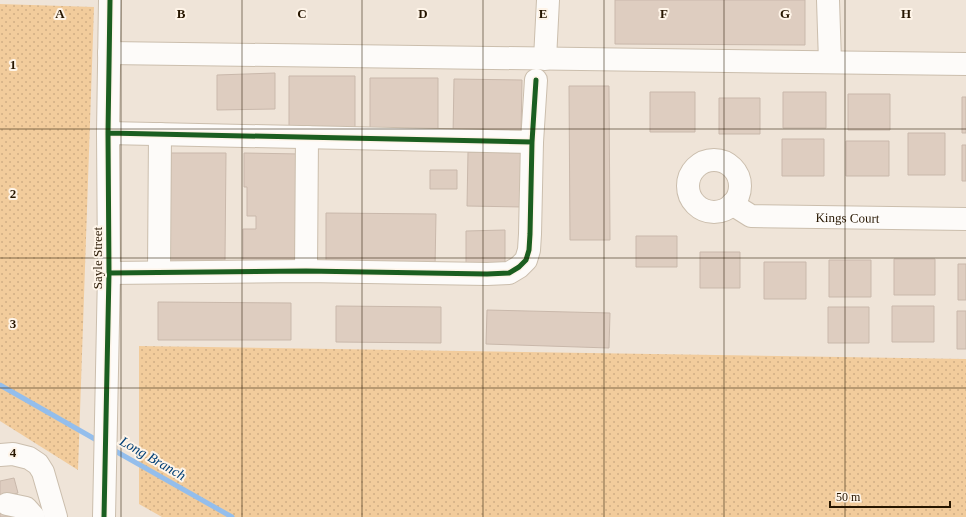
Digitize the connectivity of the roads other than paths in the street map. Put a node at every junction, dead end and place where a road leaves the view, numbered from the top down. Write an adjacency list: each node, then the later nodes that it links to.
1 (110, 0): 4 (street, Sayle Street)
2 (548, 0): 5 (street)
3 (828, 0): 6 (street)
4 (109, 53): 5 (street); 9 (street, Sayle Street)
5 (545, 59): 6 (street)
6 (830, 62): 7 (street)
7 (966, 64)
8 (536, 80): 12 (street)
9 (108, 133): 10 (street); 17 (street, Sayle Street)
10 (160, 134): 11 (street); 16 (street)
11 (307, 137): 12 (street); 15 (street)
12 (532, 142): 15 (street)
13 (732, 204): 14 (street, Kings Court)
14 (966, 219)
15 (306, 271): 16 (street)
16 (159, 272): 17 (street)
17 (109, 273): 22 (street, Sayle Street)
18 (0, 455): 21 (street)
19 (7, 504): 20 (street)
20 (34, 517)
21 (56, 517)
22 (104, 517)

